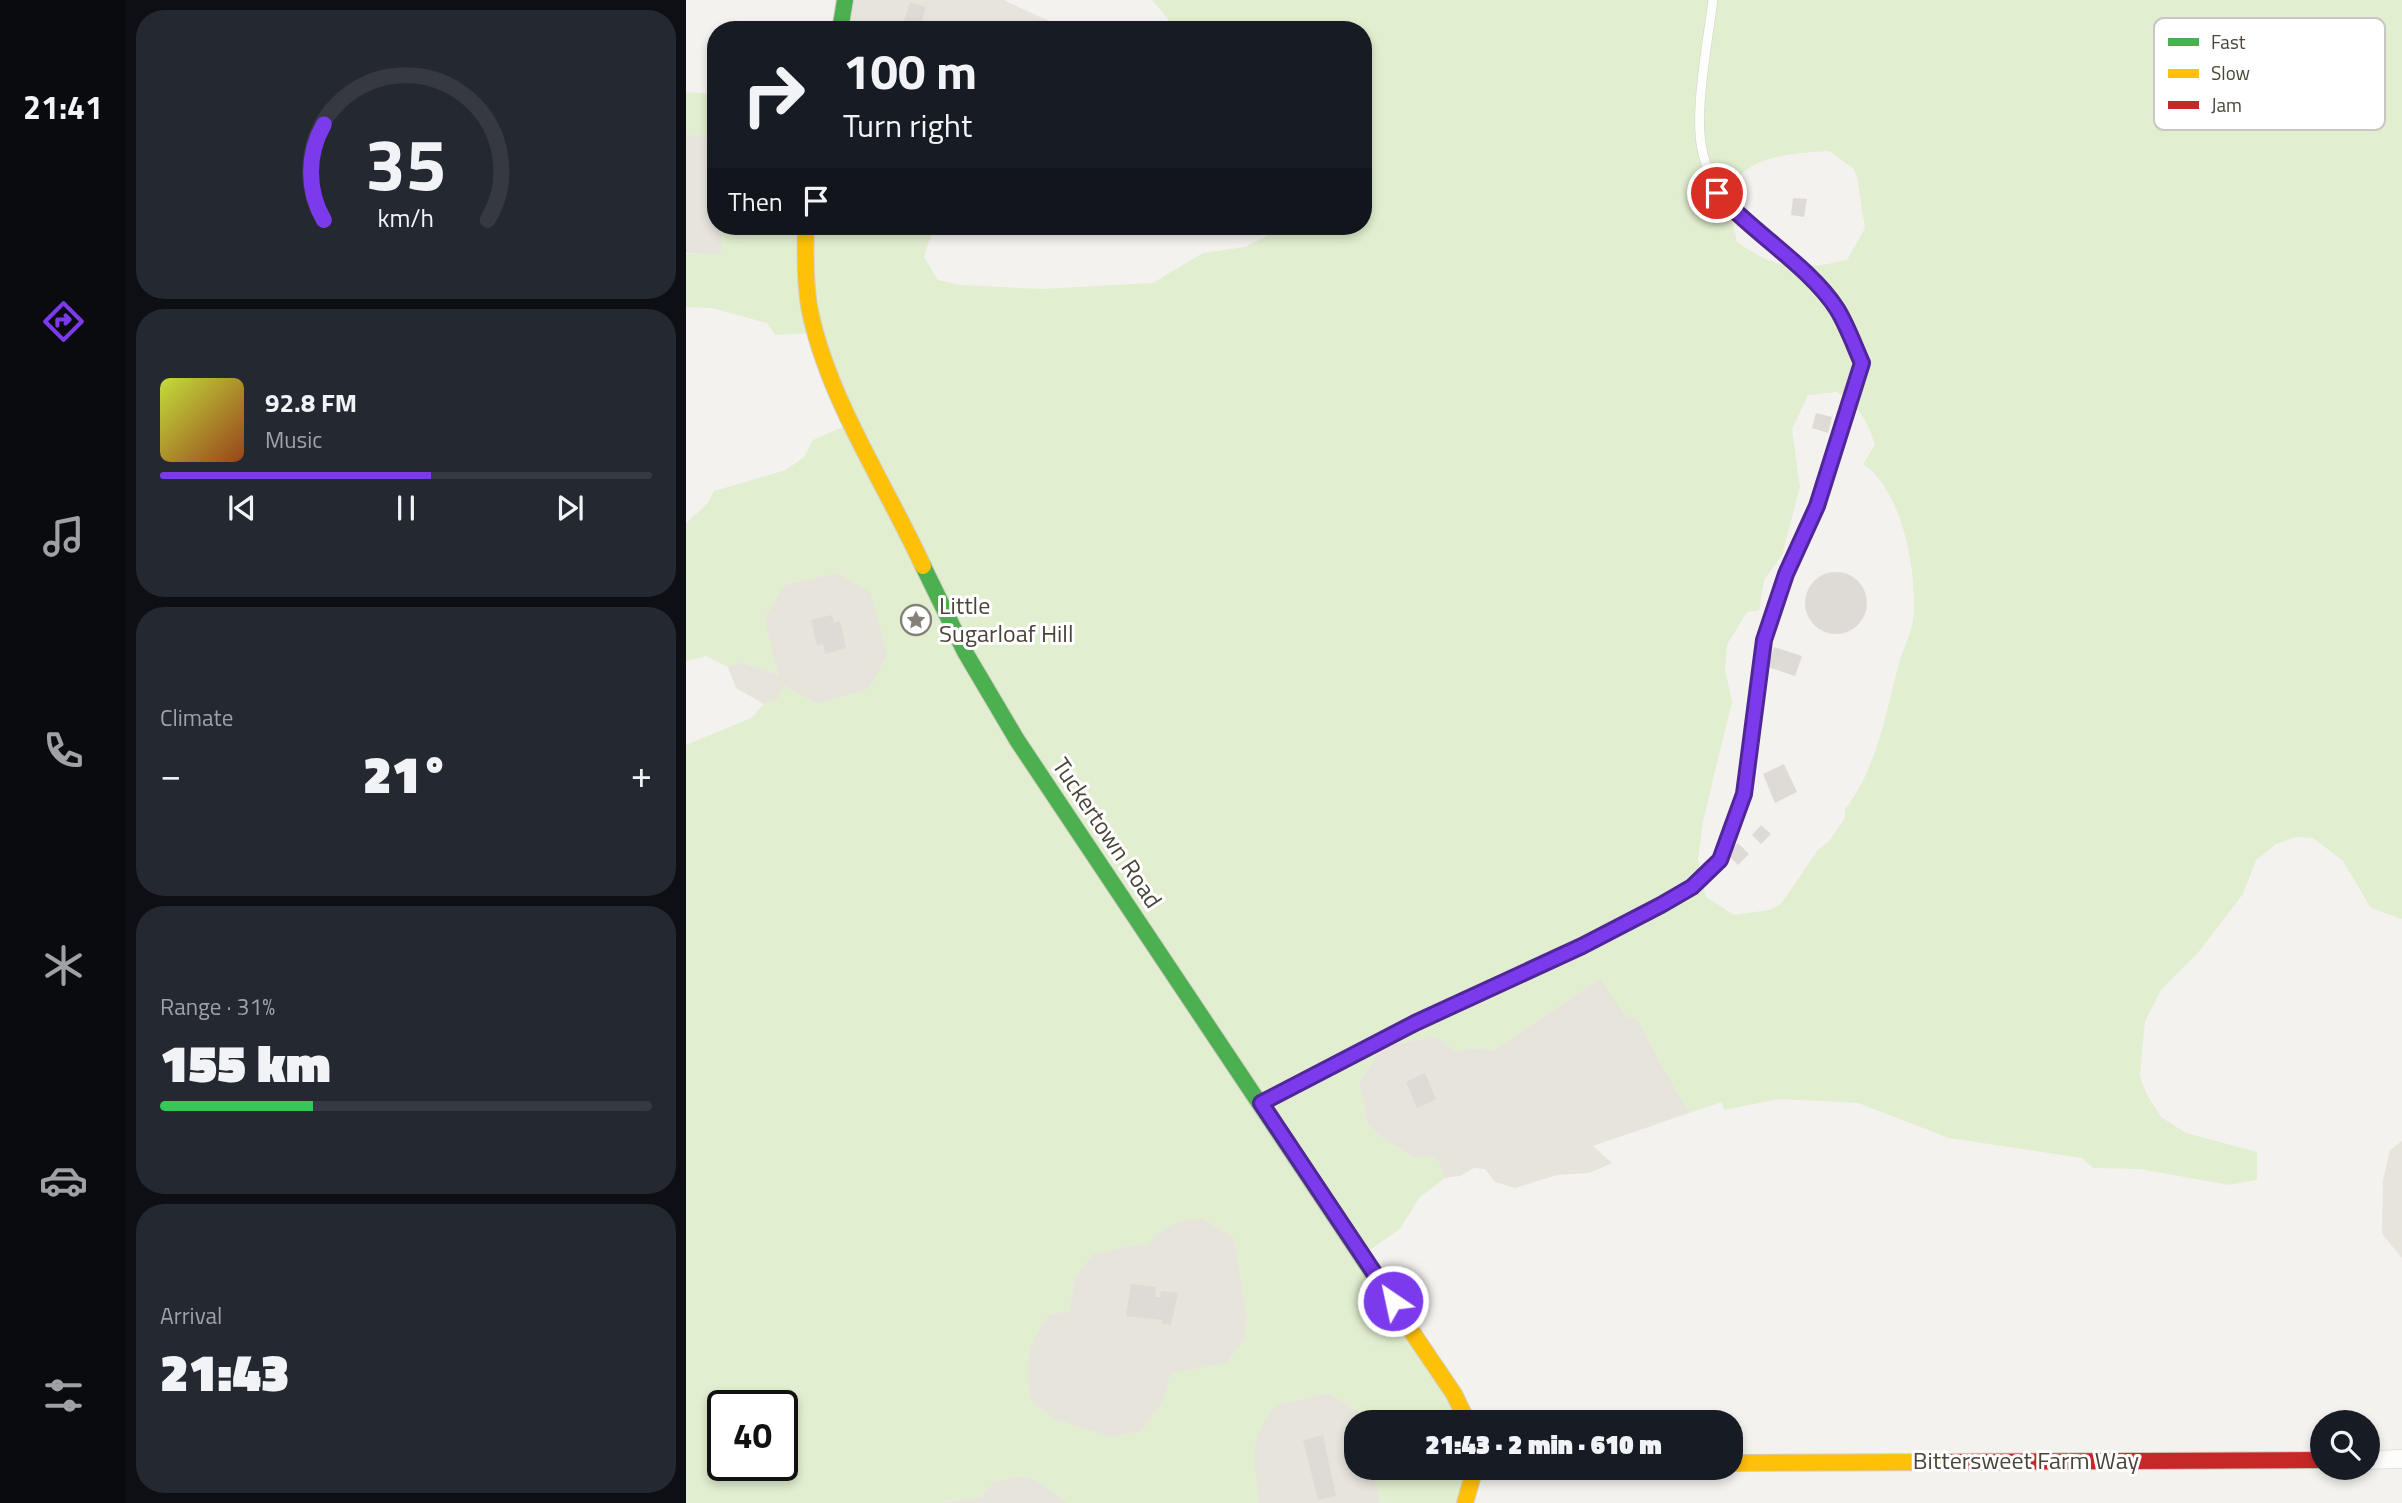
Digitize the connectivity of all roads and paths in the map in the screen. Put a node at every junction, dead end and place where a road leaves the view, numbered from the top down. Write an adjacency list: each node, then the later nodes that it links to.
1 (845, 0): 3 (street)
2 (1713, 0): 5 (lane)
3 (842, 21)
4 (805, 235): 5 (street, Tuckertown Road)
5 (1261, 1103): 6 (street, Tuckertown Road)
6 (1462, 1410)
7 (2402, 1459): 9 (street)
8 (2310, 1460): 10 (street, Bittersweet Farm Way)
9 (2380, 1460)
10 (1743, 1463)
11 (1472, 1480): 12 (street)
12 (1465, 1503)

